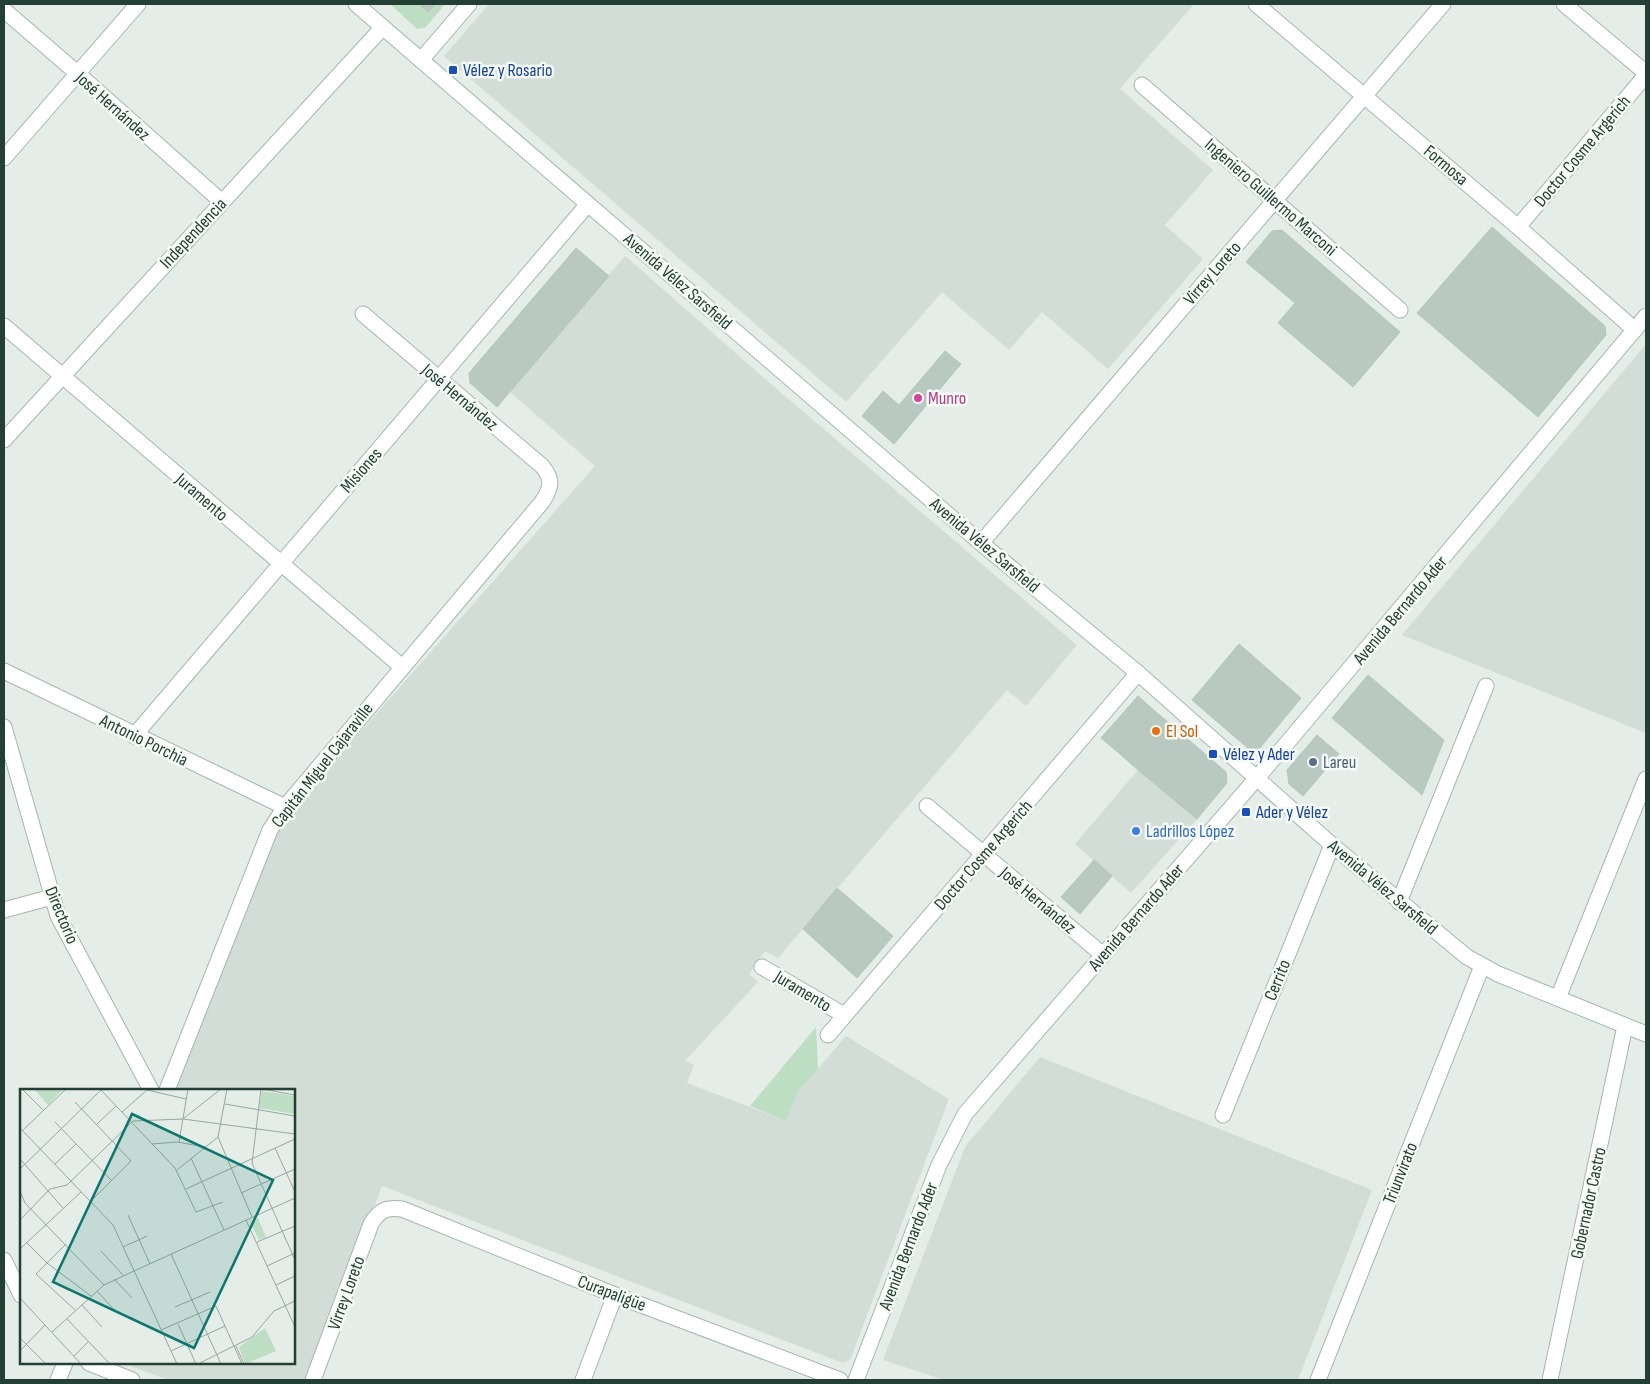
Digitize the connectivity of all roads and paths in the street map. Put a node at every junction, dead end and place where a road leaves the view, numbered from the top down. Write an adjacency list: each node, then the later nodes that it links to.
1 (138, 4): 10 (street)
2 (356, 4): 8 (street, Avenida Vélez Sarsfield)
3 (469, 4): 9 (street)
4 (1256, 4): 13 (street, Formosa)
5 (1443, 4): 13 (street, Virrey Loreto)
6 (1564, 4): 11 (street)
7 (4, 10): 10 (street, José Hernández)
8 (383, 27): 9 (street, Avenida Vélez Sarsfield); 16 (street, Independencia)
9 (421, 60): 17 (street, Avenida Vélez Sarsfield)
10 (77, 73): 14 (street); 16 (street, José Hernández)
11 (1646, 74): 18 (street, Doctor Cosme Argerich)
12 (1142, 85): 15 (street, Ingeniero Guillermo Marconi)
13 (1364, 96): 15 (street, Virrey Loreto); 18 (street, Formosa)
14 (4, 158)
15 (1274, 201): 19 (street, Ingeniero Guillermo Marconi); 28 (street, Virrey Loreto)
16 (222, 202): 24 (street, Independencia)
17 (588, 204): 25 (street, Misiones); 28 (street, Avenida Vélez Sarsfield)
18 (1518, 227): 23 (street, Formosa)
19 (1400, 310)
20 (364, 314): 25 (street, José Hernández)
21 (1646, 316): 23 (street, Avenida Bernardo Ader)
22 (4, 326): 24 (street, Juramento)
23 (1635, 330): 36 (street, Avenida Bernardo Ader)
24 (61, 376): 26 (street, Independencia); 29 (street, Juramento)
25 (439, 379): 27 (street, José Hernández); 29 (street, Misiones)
26 (4, 440)
27 (550, 484): 30 (street, Capitán Miguel Cajaraville)
28 (982, 543): 32 (street, Avenida Vélez Sarsfield)
29 (280, 564): 30 (street, Juramento); 35 (street, Misiones)
30 (402, 667): 39 (street, Capitán Miguel Cajaraville)
31 (4, 671): 35 (street, Antonio Porchia)
32 (1138, 673): 36 (street, Avenida Vélez Sarsfield); 41 (street, Doctor Cosme Argerich)
33 (1486, 686): 43 (street)
34 (4, 728): 42 (street, Directorio)
35 (134, 736): 39 (street, Antonio Porchia)
36 (1257, 779): 40 (street, Avenida Vélez Sarsfield); 45 (street, Avenida Bernardo Ader)
37 (1646, 779): 48 (street)
38 (927, 806): 41 (street, José Hernández)
39 (284, 807): 54 (street, Capitán Miguel Cajaraville)
40 (1332, 845): 43 (street, Avenida Vélez Sarsfield); 55 (street, Cerrito)
41 (984, 855): 45 (street, José Hernández); 49 (street, Doctor Cosme Argerich)
42 (52, 897): 44 (street); 53 (street, Directorio)
43 (1399, 902): 46 (street, Avenida Vélez Sarsfield)
44 (4, 910)
45 (1104, 955): 67 (street, Avenida Bernardo Ader)
46 (1482, 966): 48 (street, Avenida Vélez Sarsfield); 68 (street, Triunvirato)
47 (762, 967): 49 (street, Juramento)
48 (1558, 998): 50 (street, Avenida Vélez Sarsfield)
49 (844, 1015): 52 (street, Doctor Cosme Argerich)
50 (1625, 1026): 51 (street, Avenida Vélez Sarsfield); 69 (street, Gobernador Castro)
51 (1646, 1034)
52 (828, 1035)
53 (150, 1089)
54 (167, 1089)
55 (1223, 1115)
56 (384, 1209): 59 (street, Curapaligüe); 64 (street, Virrey Loreto)
57 (4, 1260): 58 (street)
58 (20, 1293)
59 (615, 1295): 65 (street); 66 (street, Curapaligüe)
60 (65, 1364): 62 (street)
61 (92, 1364): 63 (street)
62 (58, 1380)
63 (132, 1380)
64 (313, 1380)
65 (583, 1380)
66 (840, 1380)
67 (856, 1380)
68 (1318, 1380)
69 (1550, 1380)

